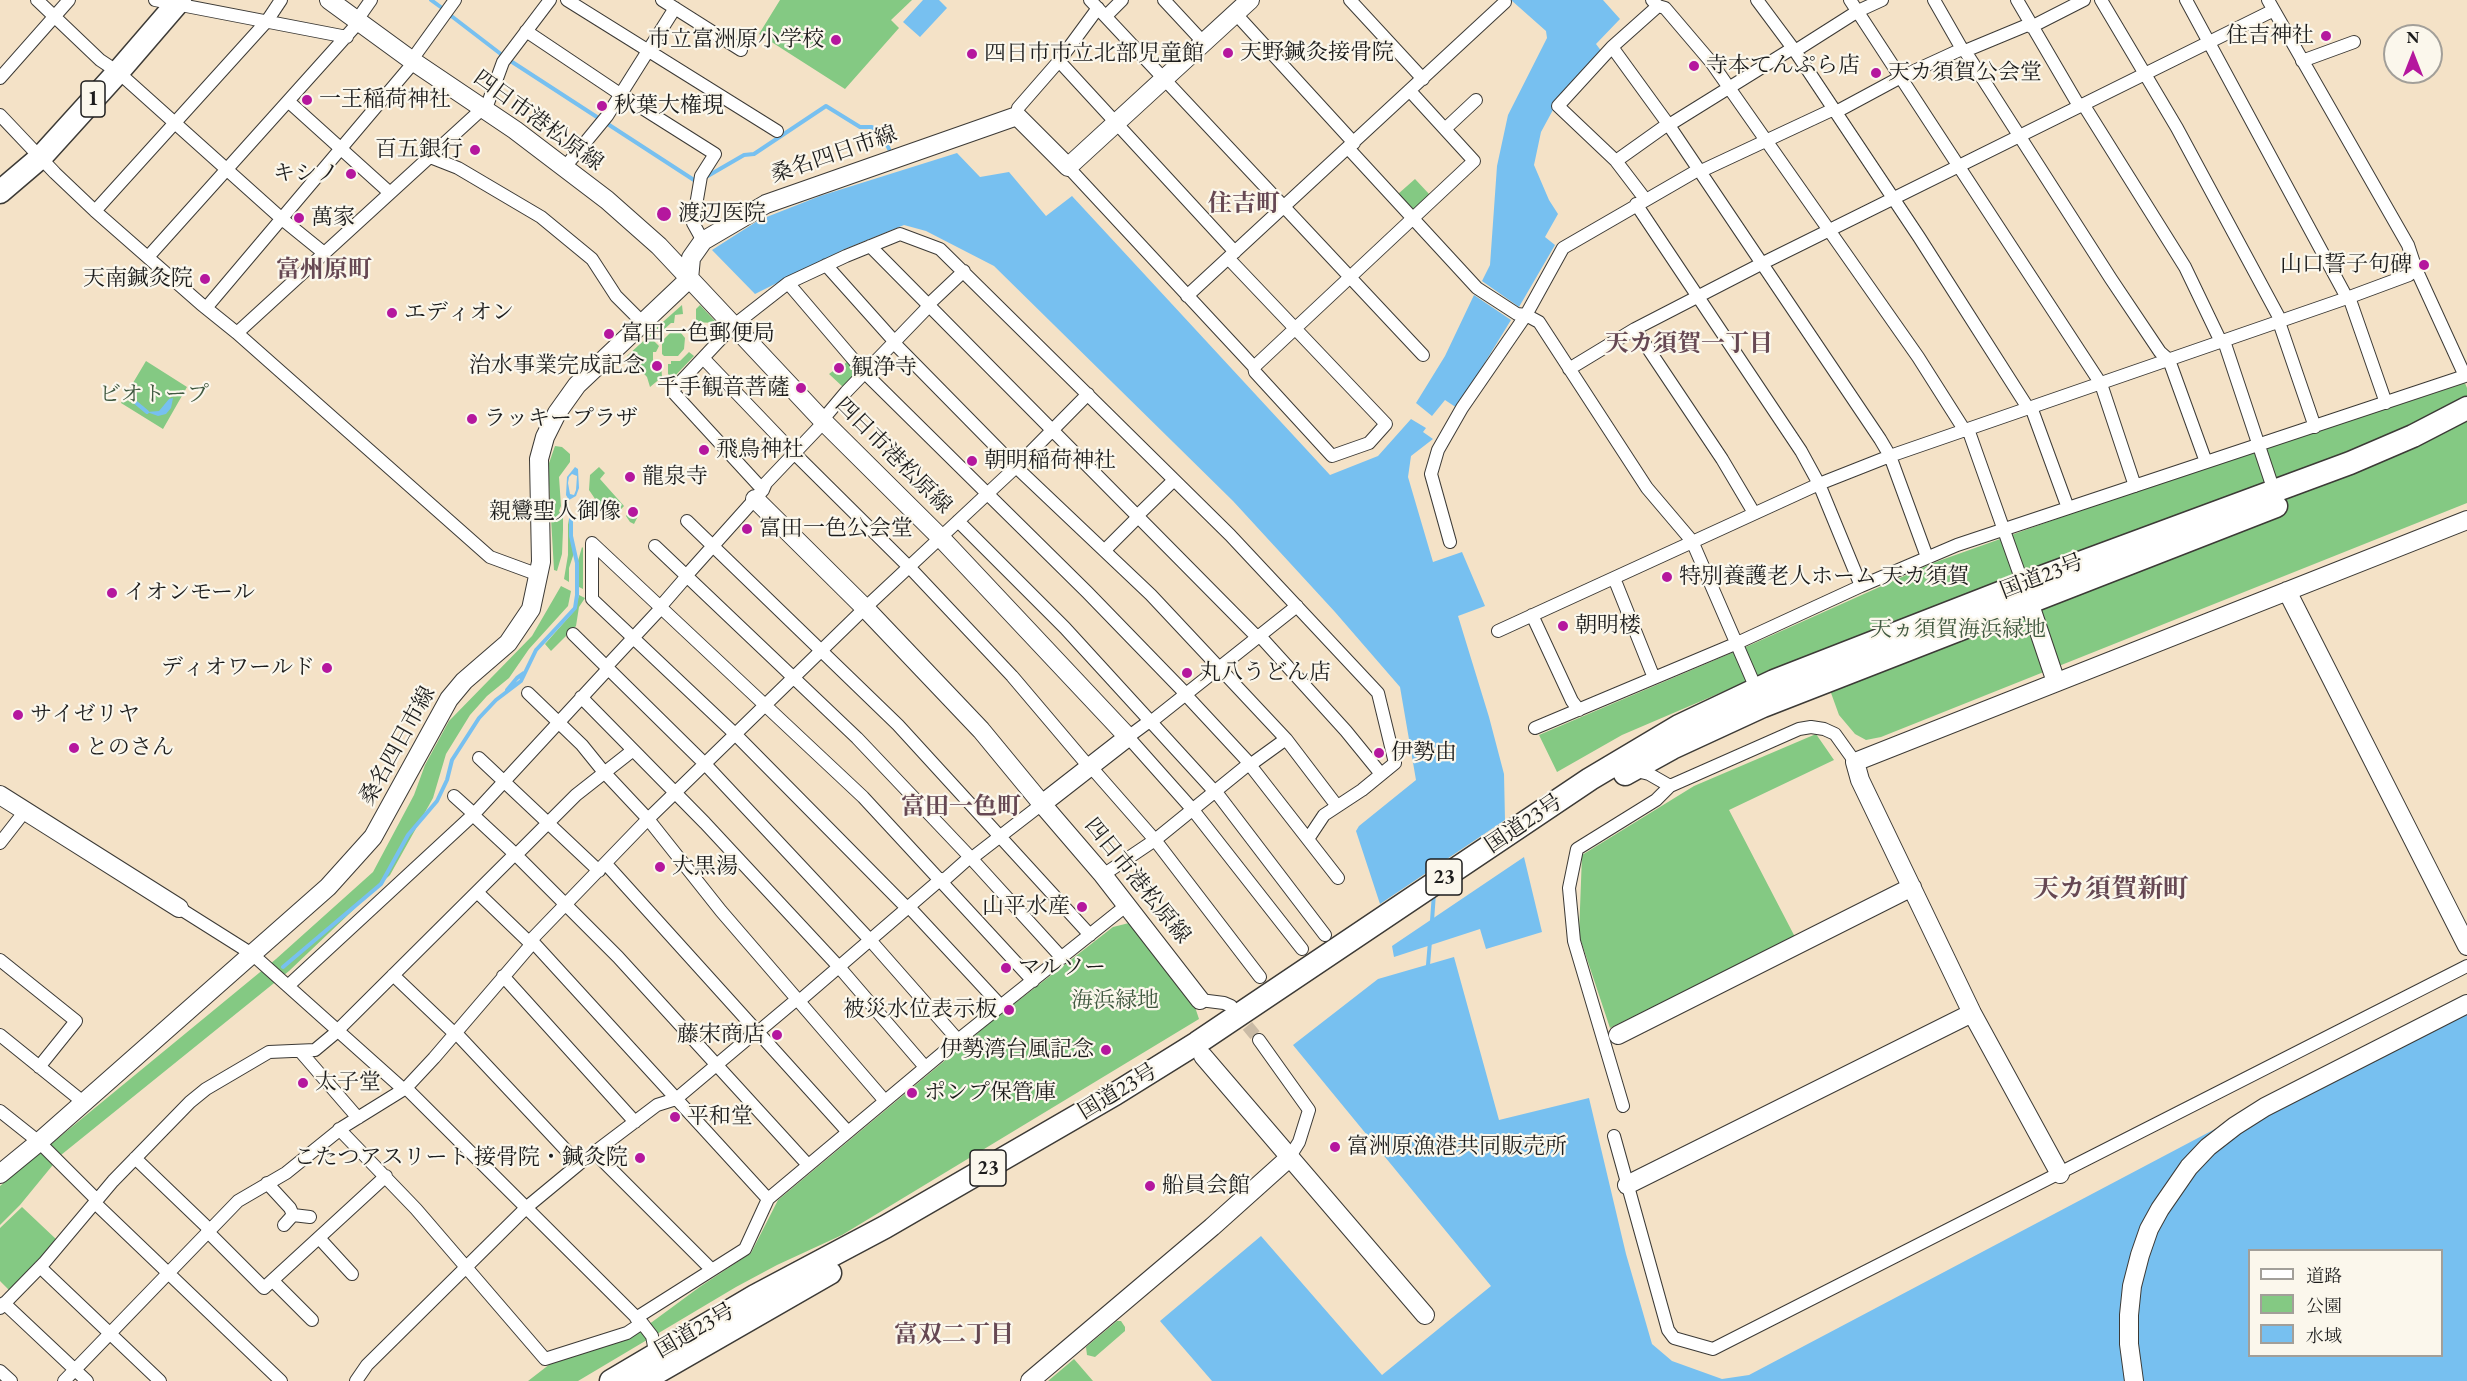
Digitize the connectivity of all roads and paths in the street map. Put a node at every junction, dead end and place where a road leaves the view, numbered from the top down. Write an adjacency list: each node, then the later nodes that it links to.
1 (37, 0): 30 (street)
2 (69, 0): 30 (street)
3 (281, 0): 31 (street)
4 (329, 0): 32 (street, 四日市港松原線)
5 (371, 0): 32 (street)
6 (455, 0): 46 (street)
7 (550, 0): 34 (street)
8 (567, 0): 43 (street)
9 (662, 0): 26 (street)
10 (1122, 0): 27 (street)
11 (1164, 0): 38 (street)
12 (1250, 0): 29 (street)
13 (1350, 0): 52 (street)
14 (1757, 0): 41 (street)
15 (1850, 0): 28 (street)
16 (1882, 0): 28 (street)
17 (1934, 0): 42 (street)
18 (2017, 0): 33 (street)
19 (2084, 0): 33 (street)
20 (2101, 0): 48 (street)
21 (2186, 0): 36 (street)
22 (171, 2): 31 (street); 47 (highway, 1)
23 (1505, 2): 52 (street)
24 (1655, 3): 39 (street); 53 (street)
25 (2270, 5): 36 (street); 45 (street)
26 (675, 8): 40 (street); 43 (street)
27 (1098, 8): 44 (street); 51 (street)
28 (1858, 11): 41 (street); 49 (street)
29 (1235, 13): 38 (street); 70 (street)
30 (55, 16): 47 (street); 50 (street)
31 (267, 21): 35 (street); 63 (street)
32 (358, 21): 35 (street); 46 (street, 四日市港松原線)
33 (2031, 25): 42 (street); 58 (street)
34 (526, 31): 55 (street); 59 (street)
35 (347, 37): 57 (street)
36 (2209, 41): 48 (street); 103 (street)
37 (2354, 42): 45 (street)
38 (1204, 43): 51 (street)
39 (1612, 47): 65 (street); 74 (street)
40 (741, 50)
41 (1794, 50): 53 (street); 60 (street)
42 (1964, 50): 49 (street); 68 (street)
43 (647, 51): 55 (street); 67 (street)
44 (1059, 61): 62 (street); 64 (street)
45 (2302, 61): 96 (street)
46 (413, 62): 59 (street, 四日市港松原線); 71 (street)
47 (118, 72): 63 (street); 72 (highway, 1)
48 (2145, 73): 58 (street); 107 (street)
49 (1901, 77): 60 (street); 75 (street)
50 (0, 78)
51 (1165, 79): 64 (street); 84 (street)
52 (1423, 79): 54 (street)
53 (1729, 87): 65 (street); 69 (street)
54 (1410, 91): 66 (street); 70 (street)
55 (620, 94): 76 (street); 89 (street)
56 (1476, 100): 66 (street)
57 (288, 101): 71 (street); 78 (street)
58 (2081, 105): 68 (street); 113 (street)
59 (482, 109): 73 (street); 76 (street, 四日市港松原線)
60 (1835, 110): 69 (street); 82 (street)
61 (0, 116): 72 (street)
62 (1017, 116): 77 (street); 89 (street, 桑名四日市線)
63 (175, 123): 78 (street); 85 (street)
64 (1116, 124): 77 (street); 92 (street)
65 (1669, 124): 74 (street); 79 (street)
66 (1444, 129): 86 (street)
67 (777, 131)
68 (2018, 136): 75 (street); 117 (street)
69 (1766, 140): 79 (street); 88 (street)
70 (1351, 146): 84 (street); 86 (street)
71 (341, 150): 81 (street); 87 (street)
72 (41, 157): 80 (highway, 1); 85 (street)
73 (430, 157): 81 (street); 108 (street)
74 (1616, 161): 83 (street)
75 (1959, 166): 82 (street); 121 (street)
76 (565, 167): 99 (street, 四日市港松原線)
77 (1068, 167): 101 (street)
78 (228, 169): 87 (street); 93 (street)
79 (1699, 171): 83 (street); 94 (street)
80 (0, 192)
81 (390, 193): 91 (street)
82 (1894, 199): 88 (street); 124 (street)
83 (1641, 202): 102 (street); 106 (street)
84 (1284, 208): 92 (street); 98 (street)
85 (95, 211): 93 (street)
86 (1413, 218): 98 (street); 106 (street)
87 (282, 219): 91 (street); 105 (street)
88 (1828, 231): 94 (street); 130 (street)
89 (704, 241): 99 (street)
90 (870, 246): 95 (street); 97 (street); 104 (street)
91 (324, 253): 112 (street)
92 (1232, 255): 101 (street); 110 (street)
93 (148, 257): 105 (street)
94 (1762, 263): 102 (street); 133 (street)
95 (826, 265): 100 (street); 114 (street)
96 (2416, 269): 103 (street); 123 (street)
97 (964, 271): 104 (street); 122 (street)
98 (1350, 277): 110 (street); 115 (street)
99 (692, 281): 108 (street, 桑名四日市線); 109 (street, 四日市港松原線)
100 (788, 283): 109 (street); 120 (street)
101 (1187, 296): 118 (street)
102 (1700, 296): 111 (street); 137 (street)
103 (2348, 297): 107 (street); 123 (street)
104 (928, 306): 114 (street); 129 (street)
105 (206, 308): 112 (street)
106 (1521, 315): 119 (street); 151 (street)
107 (2280, 321): 113 (street); 128 (street)
108 (643, 323): 157 (street, 桑名四日市線)
109 (732, 325): 116 (street); 126 (street, 四日市港松原線)
110 (1295, 328): 118 (street); 118 (street)
111 (1635, 329): 119 (street); 143 (street)
112 (237, 333): 157 (street)
113 (2222, 341): 117 (street); 131 (street)
114 (894, 342): 120 (street); 135 (street)
115 (1423, 355)
116 (704, 359): 132 (street); 141 (street)
117 (2169, 360): 121 (street); 134 (street)
118 (1254, 367)
119 (1569, 369): 150 (street)
120 (864, 372): 126 (street); 140 (street)
121 (2100, 384): 124 (street); 138 (street)
122 (1088, 394): 129 (street); 136 (street)
123 (2386, 403): 128 (street)
124 (2029, 407): 130 (street); 142 (street)
125 (2467, 408): 139 (highway, 国道23号 / 23)
126 (824, 422): 132 (street); 149 (street, 四日市港松原線)
127 (2467, 422): 162 (highway, 国道23号 / 23)
128 (2315, 427): 131 (street)
129 (1052, 430): 135 (street); 144 (street)
130 (1966, 430): 133 (street); 148 (street)
131 (2258, 446): 134 (street); 139 (street)
132 (794, 453): 141 (street); 156 (street)
133 (1890, 456): 137 (street); 155 (street)
134 (2205, 462): 138 (street)
135 (1016, 466): 140 (street); 154 (street)
136 (1174, 480): 144 (street); 164 (street)
137 (1818, 484): 143 (street); 160 (street)
138 (2135, 486): 142 (street)
139 (2274, 491): 162 (highway, 国道23号 / 23)
140 (987, 494): 147 (street); 179 (street)
141 (759, 495): 152 (street); 165 (street, 四日市港松原線)
142 (2068, 508): 148 (street)
143 (1754, 513): 150 (street)
144 (1138, 516): 154 (street); 169 (street)
145 (2467, 520): 161 (street)
146 (687, 521): 152 (street)
147 (958, 521): 149 (street); 184 (street)
148 (2004, 529): 155 (street); 162 (street)
149 (940, 537): 156 (street); 188 (street, 四日市港松原線)
150 (1692, 541): 159 (street); 171 (street)
151 (1450, 542)
152 (713, 545): 158 (street); 172 (street)
153 (655, 546): 158 (street)
154 (1105, 550): 173 (street)
155 (1928, 557): 160 (street)
156 (909, 568): 165 (street); 195 (street)
157 (540, 575): 238 (street, 桑名四日市線)
158 (687, 576): 163 (street); 175 (street)
159 (1614, 578): 166 (street); 176 (street)
160 (1861, 586): 171 (street)
161 (2287, 591): 177 (street); 234 (street)
162 (2026, 593): 177 (street); 180 (highway, 国道23号 / 23)
163 (662, 606): 170 (street); 170 (street); 182 (street)
164 (1297, 606): 169 (street); 198 (street)
165 (865, 608): 172 (street); 205 (street, 四日市港松原線)
166 (1532, 615): 167 (street); 183 (street)
167 (1498, 631)
168 (573, 634): 174 (street)
169 (1258, 636): 173 (street); 198 (street)
170 (634, 637): 174 (street); 187 (street)
171 (1735, 644): 176 (street); 180 (street)
172 (822, 649): 175 (street); 213 (street)
173 (1219, 667): 179 (street); 189 (street)
174 (607, 668): 181 (street); 193 (street)
175 (793, 678): 182 (street); 218 (street)
176 (1654, 678): 183 (street)
177 (2056, 682): 192 (street)
178 (528, 693): 185 (street)
179 (1185, 694): 184 (street); 194 (street)
180 (1760, 697): 196 (highway, 国道23号 / 23); 212 (highway, 国道23号 / 23)
181 (581, 698): 185 (street); 190 (street)
182 (764, 706): 187 (street); 222 (street)
183 (1579, 710): 186 (street)
184 (1151, 721): 188 (street); 202 (street)
185 (558, 722): 197 (street); 199 (street)
186 (1535, 728)
187 (735, 734): 193 (street); 228 (street)
188 (1128, 737): 195 (street); 207 (street)
189 (1286, 739): 194 (street); 206 (street)
190 (632, 751): 197 (street); 201 (street)
191 (479, 758): 199 (street)
192 (1855, 762): 200 (street); 223 (street)
193 (705, 764): 201 (street); 231 (street)
194 (1251, 764): 202 (street); 214 (street)
195 (1090, 768): 205 (street); 215 (street)
196 (1631, 770): 200 (street); 212 (highway, 国道23号 / 23)
197 (606, 774): 210 (street); 211 (street)
198 (1381, 774): 206 (street)
199 (504, 781): 209 (street); 211 (street)
200 (1670, 786): 268 (street)
201 (676, 792): 210 (street); 240 (street)
202 (1215, 792): 207 (street); 230 (street)
203 (0, 795): 208 (street)
204 (454, 796): 209 (street)
205 (1042, 804): 213 (street); 220 (street, 四日市港松原線)
206 (1337, 806): 214 (street)
207 (1193, 810): 215 (street); 235 (street)
208 (25, 811): 216 (street); 227 (street)
209 (473, 814): 217 (street); 245 (street)
210 (648, 819): 219 (street); 247 (street)
211 (548, 821): 217 (street); 219 (street)
212 (1537, 823): 233 (highway, 国道23号 / 23)
213 (1000, 835): 218 (street); 229 (street)
214 (1308, 839): 221 (street)
215 (1155, 840): 220 (street); 243 (street)
216 (0, 843)
217 (516, 854): 224 (street); 225 (street)
218 (971, 857): 222 (street); 236 (street)
219 (603, 867): 225 (street); 253 (street)
220 (1103, 875): 226 (street, 四日市港松原線)
221 (1338, 878)
222 (942, 880): 228 (street); 244 (street)
223 (1912, 887): 251 (street); 256 (street)
224 (477, 892): 232 (street); 241 (street)
225 (567, 904): 232 (street); 261 (street)
226 (1127, 905): 229 (street); 246 (street, 四日市港松原線)
227 (179, 908): 238 (street)
228 (908, 908): 231 (street); 249 (street)
229 (1090, 935): 236 (street)
230 (1325, 935)
231 (870, 940): 240 (street); 257 (street)
232 (532, 942): 242 (street); 265 (street)
233 (1358, 942): 260 (highway, 国道23号 / 23); 305 (highway, 国道23号 / 23)
234 (2467, 946)
235 (1302, 949)
236 (1062, 958): 244 (street)
237 (0, 960): 262 (street)
238 (259, 960): 245 (street); 267 (street, 桑名四日市線)
239 (2467, 966): 282 (street)
240 (839, 968): 247 (street); 263 (street)
241 (393, 975): 252 (street); 254 (street)
242 (503, 976): 254 (street); 271 (street)
243 (1260, 977)
244 (1033, 981): 249 (street)
245 (286, 983): 252 (street)
246 (1200, 999): 250 (street)
247 (797, 1001): 253 (street); 266 (street)
248 (2467, 1004): 314 (street)
249 (1001, 1006): 257 (street)
250 (1231, 1006)
251 (1972, 1013): 282 (street); 285 (street)
252 (338, 1030): 259 (street); 264 (street)
253 (759, 1031): 261 (street); 273 (street)
254 (455, 1034): 264 (street); 279 (street)
255 (0, 1035): 262 (street)
256 (1618, 1035)
257 (958, 1040): 263 (street)
258 (1259, 1040): 278 (street)
259 (300, 1051): 270 (street); 277 (street)
260 (1203, 1056): 278 (street); 305 (highway, 国道23号 / 23)
261 (718, 1065): 265 (street); 280 (street)
262 (39, 1067): 267 (street)
263 (925, 1067): 266 (street)
264 (404, 1088): 270 (street); 288 (street)
265 (676, 1099): 271 (street); 286 (street)
266 (885, 1101): 273 (street)
267 (83, 1102): 275 (street, 桑名四日市線)
268 (1623, 1106)
269 (0, 1111): 275 (street)
270 (358, 1118): 272 (street)
271 (635, 1122): 276 (street)
272 (339, 1130): 283 (street); 284 (street)
273 (848, 1132): 280 (street)
274 (1614, 1136): 285 (street)
275 (39, 1142): 281 (street, 桑名四日市線); 287 (street)
276 (595, 1153): 279 (street); 294 (street)
277 (135, 1158): 287 (street); 290 (street)
278 (1289, 1158): 299 (street); 313 (street)
279 (579, 1164): 288 (street)
280 (808, 1165): 286 (street)
281 (0, 1174)
282 (2060, 1174): 285 (street)
283 (386, 1176): 291 (street); 292 (street)
284 (267, 1183): 289 (street); 290 (street)
285 (1627, 1185)
286 (768, 1199): 294 (street)
287 (96, 1202): 293 (street); 295 (street)
288 (527, 1207): 292 (street); 301 (street)
289 (310, 1216)
290 (208, 1230): 295 (street); 297 (street)
291 (319, 1238): 296 (street); 297 (street)
292 (465, 1266): 301 (street); 311 (street)
293 (40, 1267): 298 (street); 302 (street)
294 (711, 1269): 301 (street)
295 (167, 1272): 302 (street); 310 (street)
296 (352, 1274)
297 (273, 1281): 300 (street)
298 (2, 1305): 303 (street)
299 (1425, 1315)
300 (312, 1320)
301 (639, 1320): 305 (street)
302 (109, 1333): 303 (street); 309 (street)
303 (75, 1369): 307 (street); 308 (street)
304 (0, 1371): 306 (street)
305 (653, 1372): 312 (highway, 国道23号 / 23)
306 (11, 1381)
307 (64, 1381)
308 (87, 1381)
309 (160, 1381)
310 (281, 1381)
311 (356, 1381)
312 (611, 1381)
313 (1030, 1381)
314 (2134, 1381)

